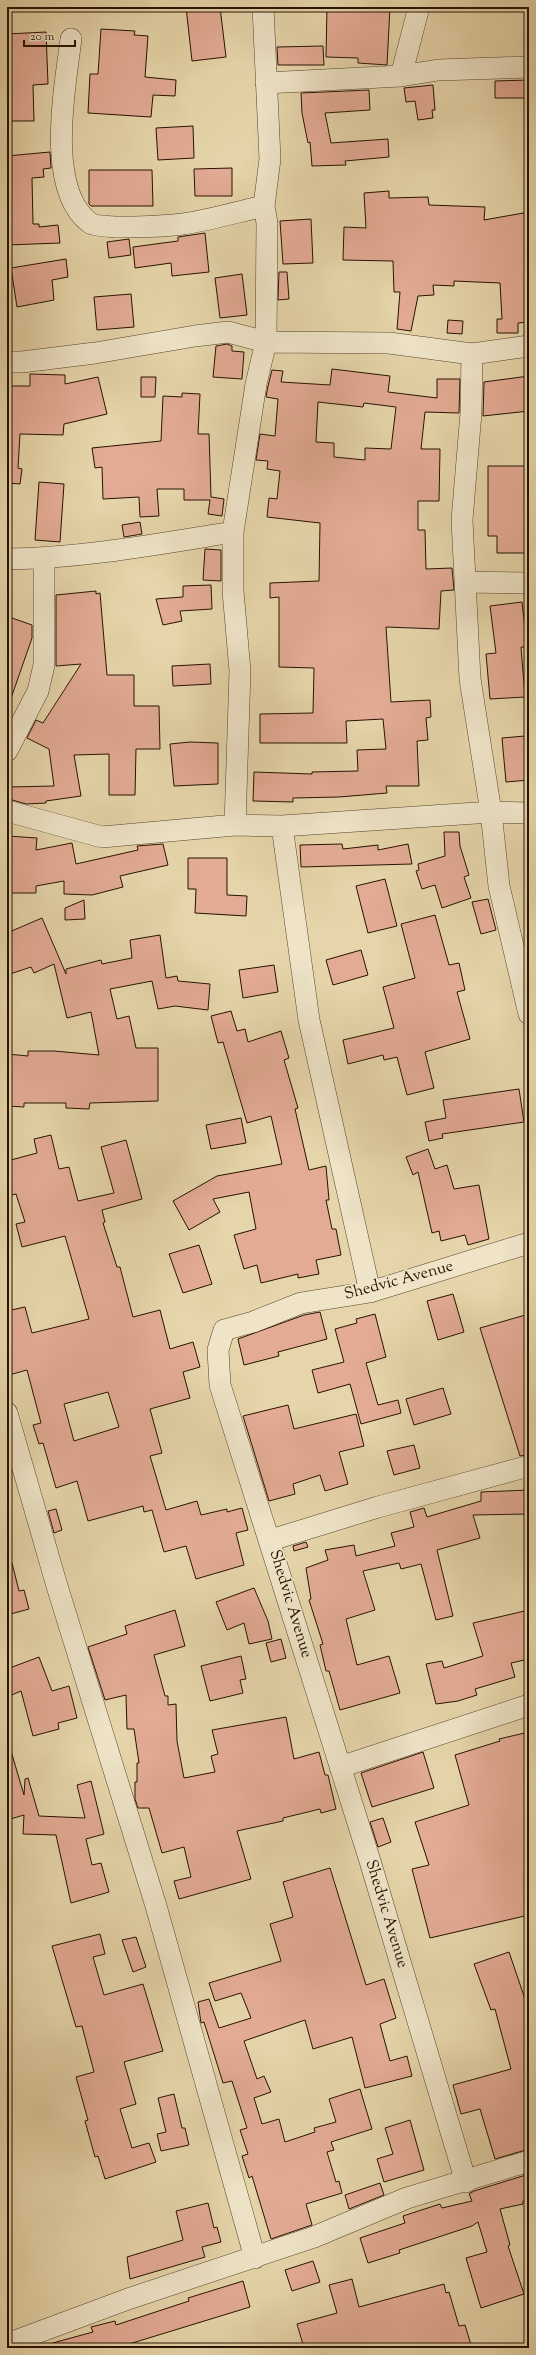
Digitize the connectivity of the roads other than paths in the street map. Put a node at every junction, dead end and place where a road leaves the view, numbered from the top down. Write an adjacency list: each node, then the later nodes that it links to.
1 (263, 7): 6 (street)
2 (419, 7): 5 (street)
3 (71, 39): 7 (street)
4 (529, 67): 5 (street)
5 (402, 76): 6 (street)
6 (266, 82): 7 (street)
7 (264, 206): 8 (street)
8 (266, 342): 10 (street); 11 (street); 12 (street)
9 (529, 346): 10 (street)
10 (472, 354): 15 (street)
11 (7, 362)
12 (233, 532): 13 (street); 21 (street)
13 (44, 558): 14 (street); 17 (street)
14 (7, 559)
15 (466, 582): 16 (street); 19 (street)
16 (529, 584)
17 (7, 751)
18 (7, 811): 21 (street)
19 (491, 812): 20 (street); 22 (street); 23 (street)
20 (529, 813)
21 (234, 825): 22 (street)
22 (282, 826): 25 (street)
23 (529, 1014)
24 (529, 1243): 25 (street, Shedvic Avenue)
25 (370, 1292): 28 (street, Shedvic Avenue)
26 (7, 1413): 33 (street)
27 (529, 1466): 28 (street)
28 (271, 1540): 30 (street, Shedvic Avenue)
29 (529, 1704): 30 (street)
30 (340, 1766): 32 (street, Shedvic Avenue)
31 (529, 2161): 32 (street)
32 (466, 2182): 33 (street)
33 (255, 2258): 34 (street)
34 (7, 2344)

